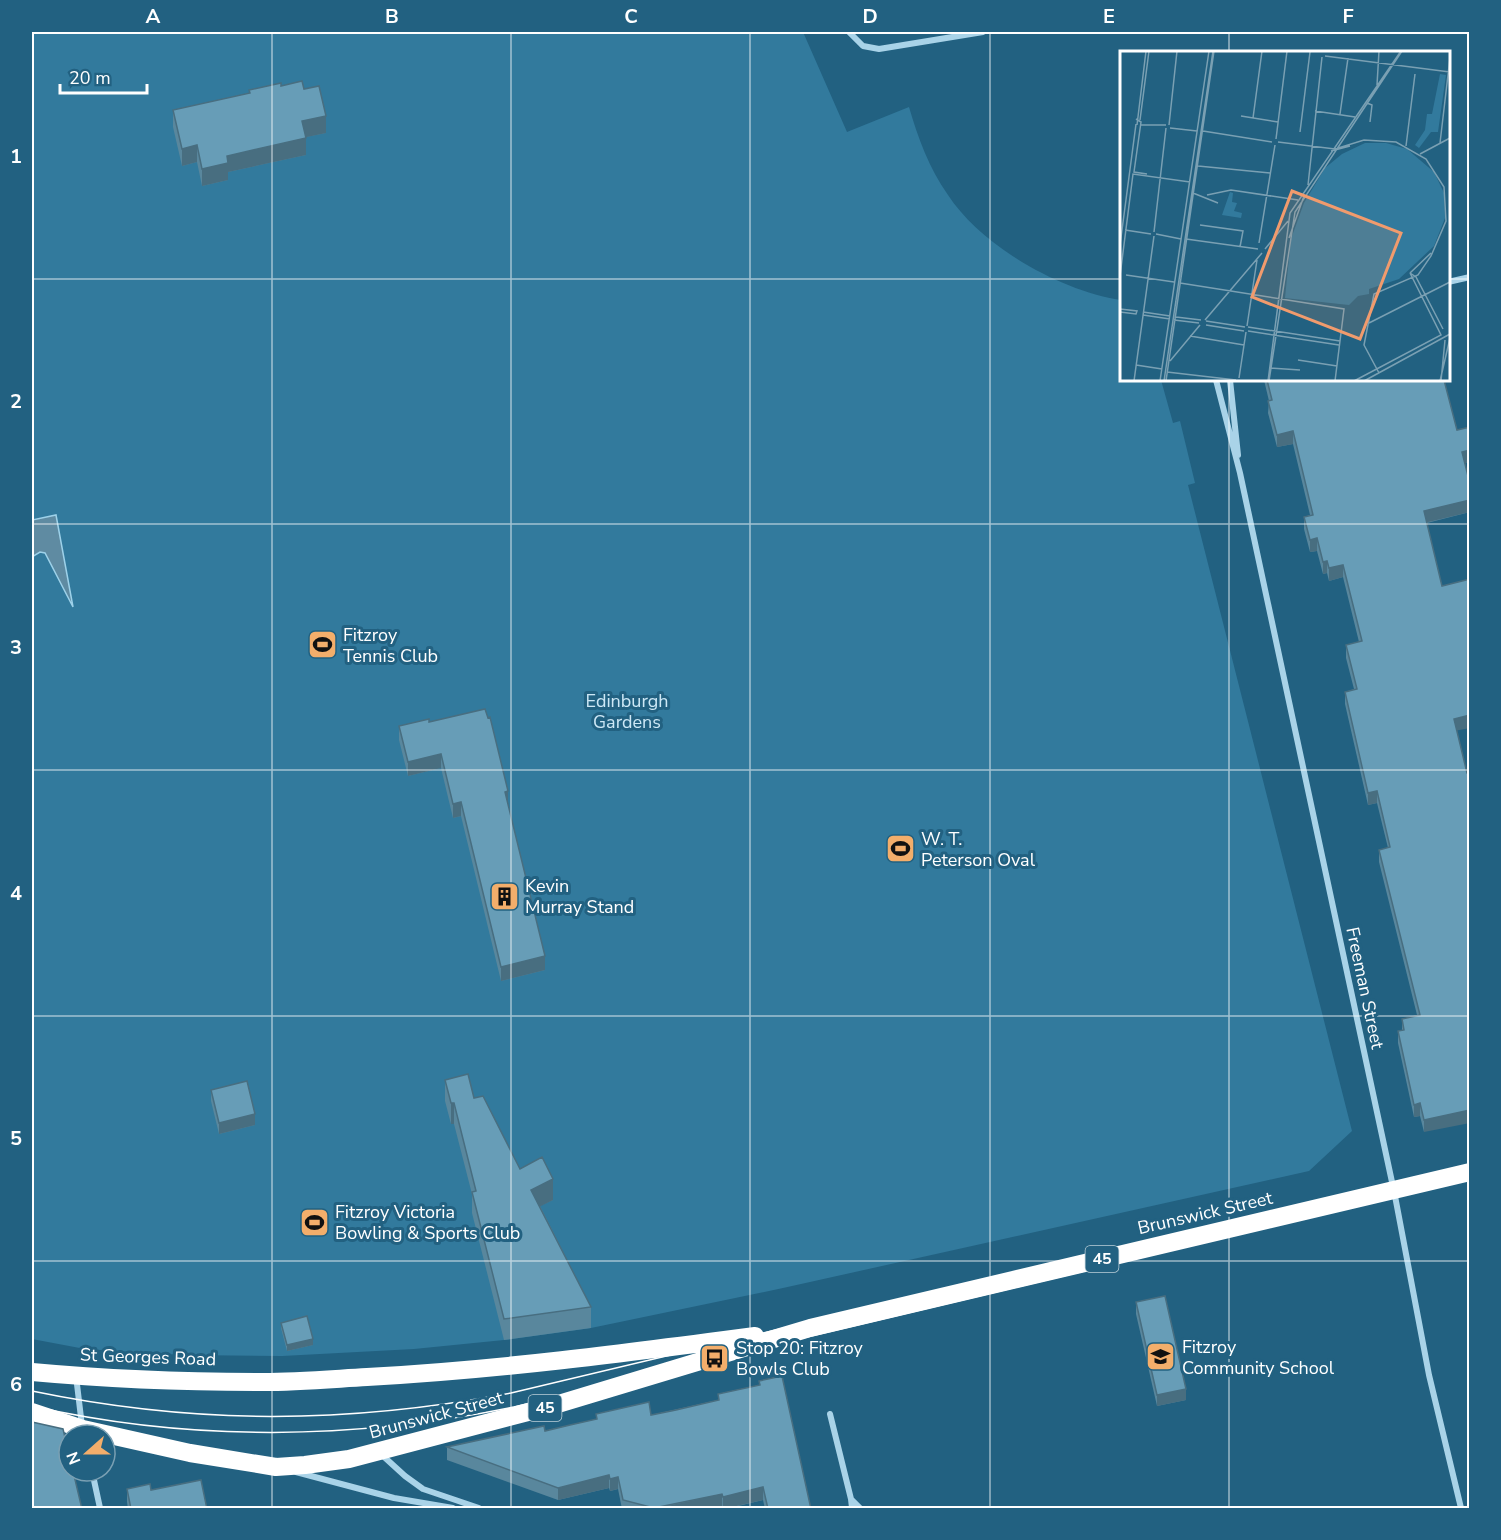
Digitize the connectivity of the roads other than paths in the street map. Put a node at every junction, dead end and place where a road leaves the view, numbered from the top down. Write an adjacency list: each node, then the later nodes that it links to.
1 (849, 32): 2 (street)
2 (982, 32)
3 (1470, 277): 4 (street)
4 (1450, 282)
5 (1216, 381): 7 (street, Freeman Street)
6 (1230, 381): 7 (street, Freeman Street)
7 (1240, 473): 9 (street, Freeman Street)
8 (1470, 1172): 9 (highway, Brunswick Street / 45)
9 (1393, 1190): 10 (highway, Brunswick Street / 45); 28 (street, Freeman Street)
10 (810, 1328): 13 (highway, Brunswick Street / 45); 19 (highway, Brunswick Street / 45)
11 (32, 1372): 12 (highway, St Georges Road / 45)
12 (76, 1376): 13 (highway, St Georges Road / 45); 17 (street)
13 (263, 1382)
14 (32, 1412): 16 (highway, 45)
15 (830, 1414): 22 (street)
16 (60, 1423)
17 (82, 1423)
18 (117, 1439): 20 (highway, 45)
19 (379, 1452): 20 (highway, Brunswick Street / 45); 25 (street)
20 (276, 1467): 24 (street)
21 (95, 1483): 23 (street)
22 (851, 1499): 26 (street); 27 (street)
23 (100, 1509)
24 (453, 1509)
25 (479, 1509)
26 (852, 1509)
27 (860, 1509)
28 (1461, 1509)

